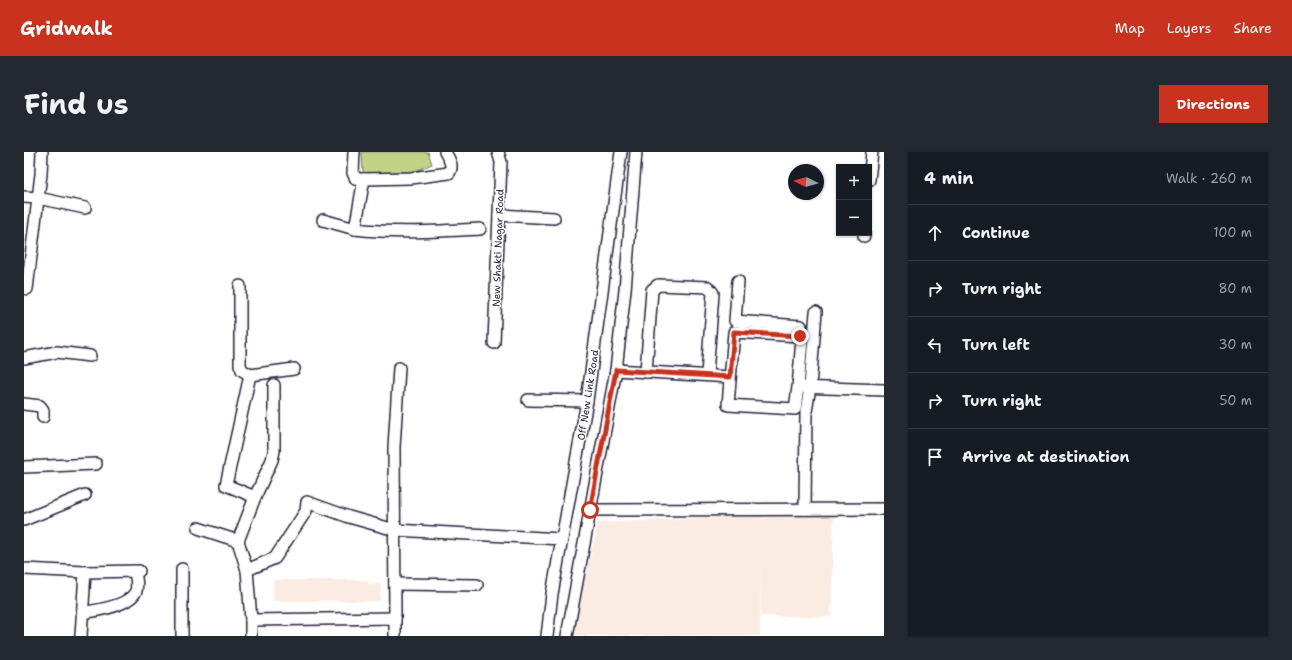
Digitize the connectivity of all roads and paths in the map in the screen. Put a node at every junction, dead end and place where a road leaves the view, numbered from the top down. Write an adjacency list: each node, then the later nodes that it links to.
1 (42, 152): 11 (street)
2 (354, 152): 9 (street)
3 (445, 152): 9 (street)
4 (498, 152): 13 (street, New Shakti Nagar Road)
5 (621, 152): 39 (street, Off New Link Road)
6 (636, 152): 29 (street)
7 (872, 152): 8 (street)
8 (871, 164)
9 (364, 180): 16 (street)
10 (24, 197): 11 (street)
11 (38, 198): 12 (street); 20 (street)
12 (85, 208)
13 (499, 215): 14 (street); 24 (street, New Shakti Nagar Road)
14 (554, 218)
15 (323, 220): 16 (street)
16 (355, 229): 17 (street)
17 (480, 229)
18 (738, 281): 22 (street)
19 (240, 286): 31 (street)
20 (27, 289)
21 (816, 312): 36 (street)
22 (734, 326): 23 (street); 33 (street); 35 (street)
23 (801, 326)
24 (494, 343)
25 (90, 356): 26 (street)
26 (24, 358)
27 (399, 368): 51 (street)
28 (294, 369): 31 (street)
29 (616, 370): 30 (street); 48 (street)
30 (646, 372): 32 (street); 32 (street)
31 (250, 375): 45 (street)
32 (706, 375): 33 (street)
33 (730, 377): 35 (street)
34 (274, 385): 45 (street)
35 (798, 387): 36 (street)
36 (810, 387): 37 (street); 46 (street)
37 (884, 390)
38 (528, 400): 39 (street)
39 (587, 401): 52 (street, Off New Link Road)
40 (24, 404): 41 (street)
41 (43, 417)
42 (96, 464): 43 (street)
43 (24, 468)
44 (86, 495): 49 (street)
45 (255, 497): 53 (street)
46 (805, 509): 47 (street); 48 (street)
47 (884, 509)
48 (590, 510): 68 (street)
49 (24, 520)
50 (198, 528): 53 (street)
51 (395, 530): 52 (street); 56 (street); 58 (street)
52 (562, 539): 67 (street, Off New Link Road)
53 (238, 541): 56 (street)
54 (182, 569): 64 (street)
55 (24, 570): 57 (street)
56 (247, 570): 62 (street)
57 (85, 572): 60 (street); 63 (street)
58 (395, 584): 59 (street); 61 (street)
59 (477, 585)
60 (87, 612)
61 (395, 618): 62 (street); 66 (street)
62 (251, 620): 65 (street)
63 (81, 636)
64 (182, 636)
65 (251, 636)
66 (395, 636)
67 (547, 636)
68 (567, 636)

